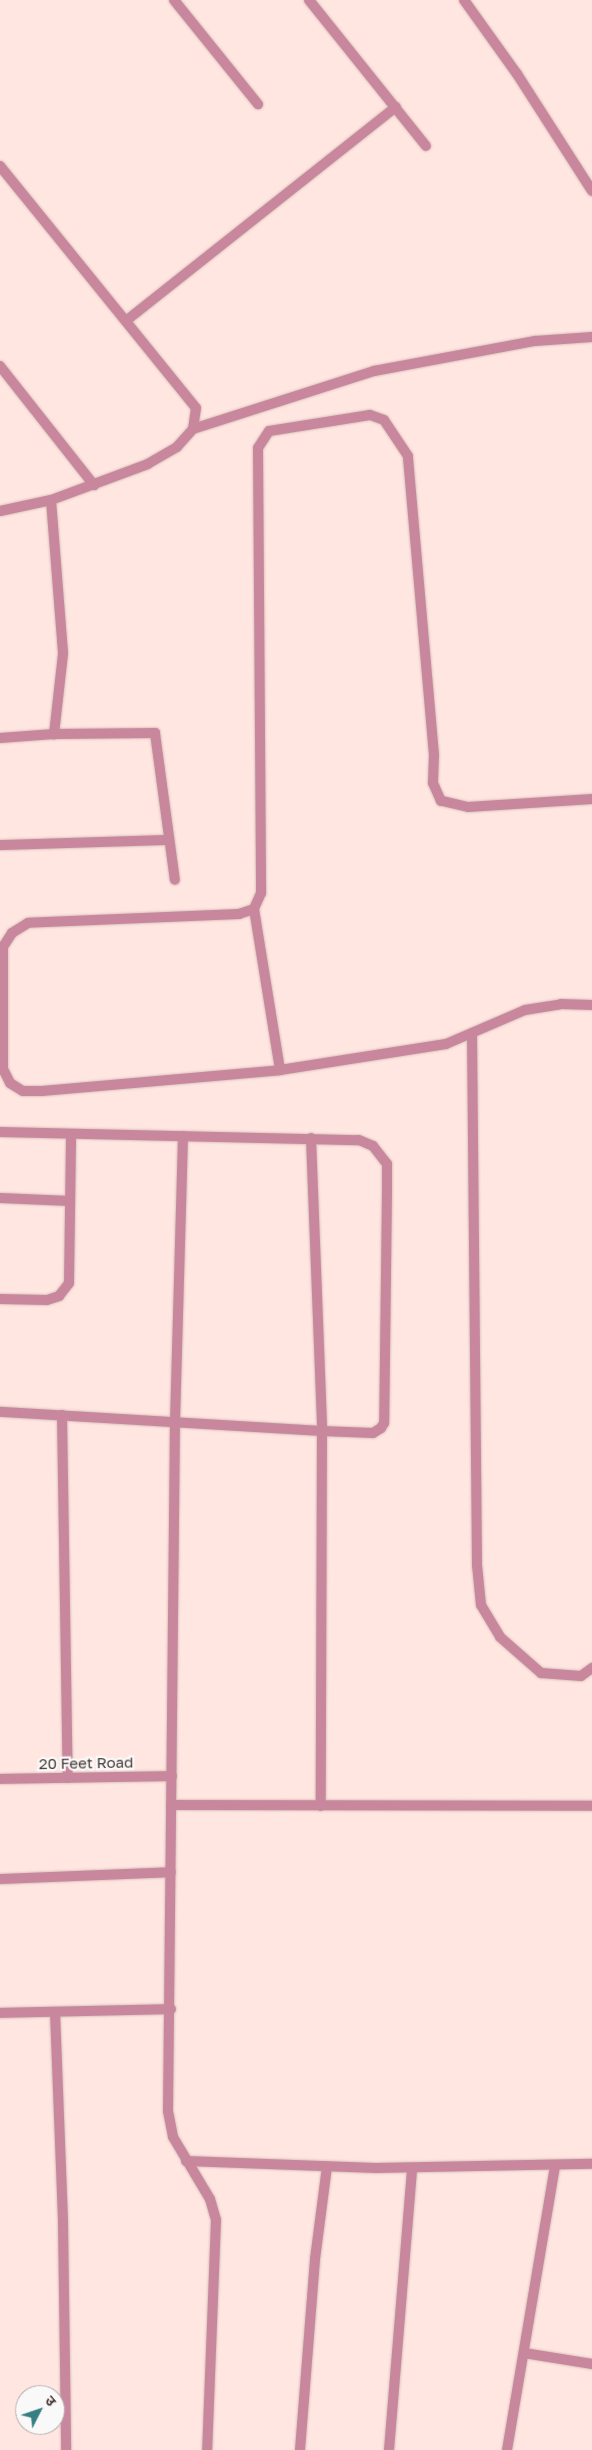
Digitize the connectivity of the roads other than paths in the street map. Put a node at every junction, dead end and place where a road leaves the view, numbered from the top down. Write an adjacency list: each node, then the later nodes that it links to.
1 (174, 0): 4 (street)
2 (309, 0): 5 (street)
3 (464, 0): 8 (street)
4 (258, 104)
5 (396, 107): 6 (street); 9 (street)
6 (426, 146)
7 (0, 166): 9 (street)
8 (592, 191)
9 (127, 320): 12 (street)
10 (592, 337): 12 (street)
11 (0, 366): 13 (street)
12 (193, 429): 13 (street)
13 (94, 485): 14 (street)
14 (51, 500): 15 (street); 16 (street)
15 (0, 511)
16 (54, 734): 17 (street); 19 (street)
17 (0, 738)
18 (592, 799): 22 (street)
19 (169, 840): 20 (street); 21 (street)
20 (0, 845)
21 (175, 880)
22 (254, 909): 25 (street); 25 (street)
23 (592, 1006): 24 (street)
24 (472, 1034): 25 (street); 37 (street)
25 (280, 1070)
26 (0, 1132): 27 (street)
27 (71, 1134): 28 (street); 31 (street)
28 (183, 1136): 29 (street); 35 (street)
29 (311, 1138): 36 (street); 36 (street)
30 (0, 1198): 31 (street)
31 (70, 1201): 32 (street)
32 (0, 1299)
33 (0, 1412): 34 (street)
34 (62, 1415): 35 (street); 39 (street)
35 (175, 1421): 36 (street); 38 (street)
36 (322, 1431): 42 (street)
37 (592, 1668)
38 (172, 1776): 39 (street, 20 Feet Road); 41 (street)
39 (68, 1778): 40 (street, 20 Feet Road)
40 (0, 1779)
41 (171, 1805): 42 (street); 44 (street)
42 (321, 1806): 43 (street)
43 (592, 1806)
44 (171, 1872): 45 (street); 46 (street)
45 (0, 1879)
46 (171, 2009): 47 (street); 49 (street)
47 (55, 2012): 48 (street); 56 (street)
48 (0, 2013)
49 (186, 2161): 52 (street); 57 (street)
50 (592, 2164): 51 (street)
51 (555, 2166): 53 (street); 54 (street)
52 (327, 2167): 53 (street); 58 (street)
53 (412, 2168): 59 (street)
54 (524, 2353): 55 (street); 60 (street)
55 (592, 2364)
56 (66, 2450)
57 (208, 2450)
58 (300, 2450)
59 (389, 2450)
60 (507, 2450)

